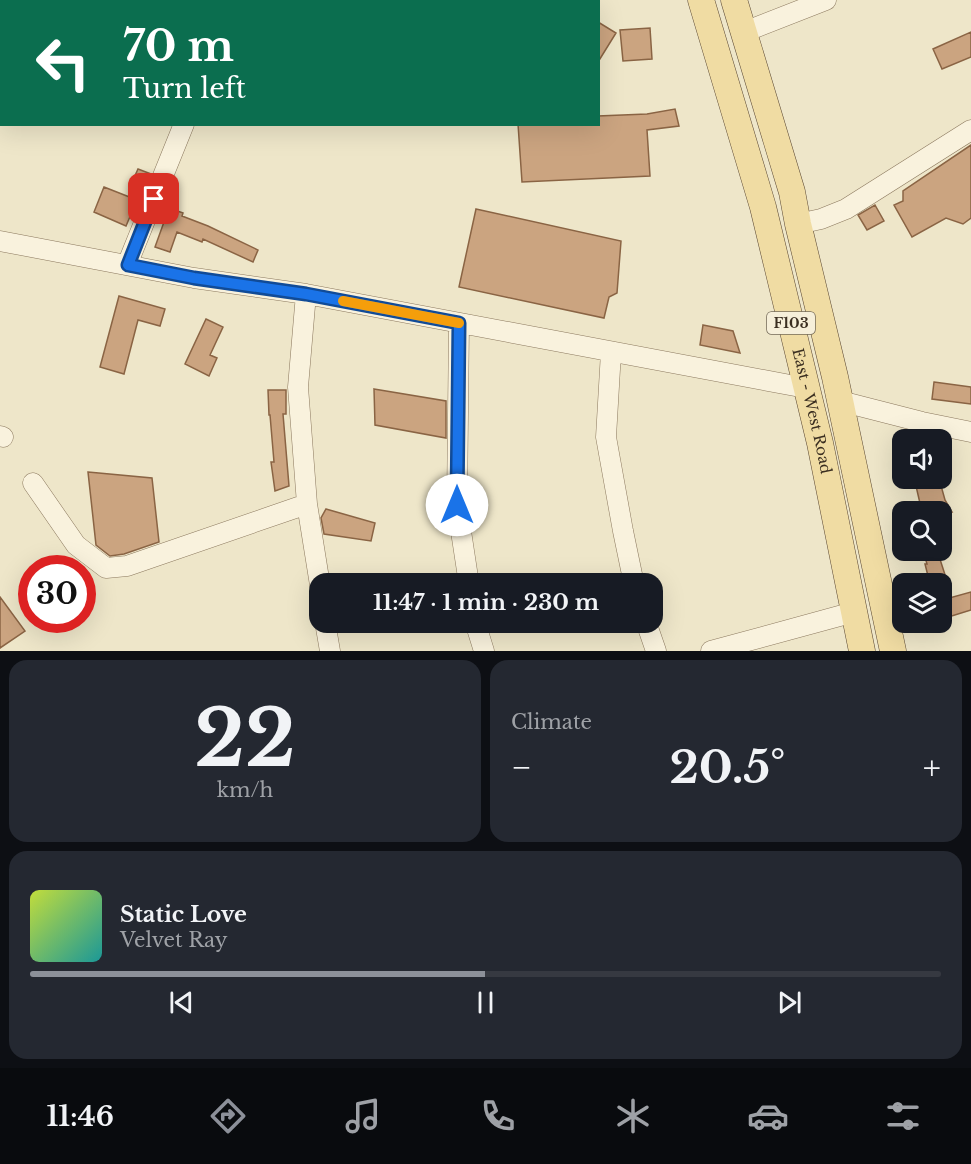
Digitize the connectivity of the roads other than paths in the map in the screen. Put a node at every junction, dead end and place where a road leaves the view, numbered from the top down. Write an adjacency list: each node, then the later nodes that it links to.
1 (701, 0): 13 (main road, East - West Road / F103)
2 (734, 0): 4 (main road, East - West Road / F103)
3 (826, 0): 4 (street)
4 (744, 32): 7 (main road, East - West Road / F103)
5 (183, 126): 9 (street)
6 (971, 130): 7 (street)
7 (798, 224): 14 (main road, East - West Road / F103)
8 (0, 241): 9 (street)
9 (128, 265): 10 (street)
10 (306, 294): 11 (street); 17 (street)
11 (459, 323): 12 (street); 19 (street)
12 (611, 352): 13 (street); 20 (street)
13 (806, 388): 21 (main road, East - West Road / F103)
14 (840, 401): 15 (street); 30 (main road, East - West Road / F103)
15 (971, 432)
16 (33, 483): 17 (street)
17 (307, 504): 18 (street)
18 (318, 573)
19 (467, 573)
20 (632, 573)
21 (854, 612): 28 (street); 29 (main road, East - West Road / F103)
22 (327, 633): 25 (street)
23 (479, 633): 26 (street)
24 (650, 633): 27 (street)
25 (330, 651)
26 (484, 651)
27 (656, 651)
28 (711, 651)
29 (862, 651)
30 (893, 651)

